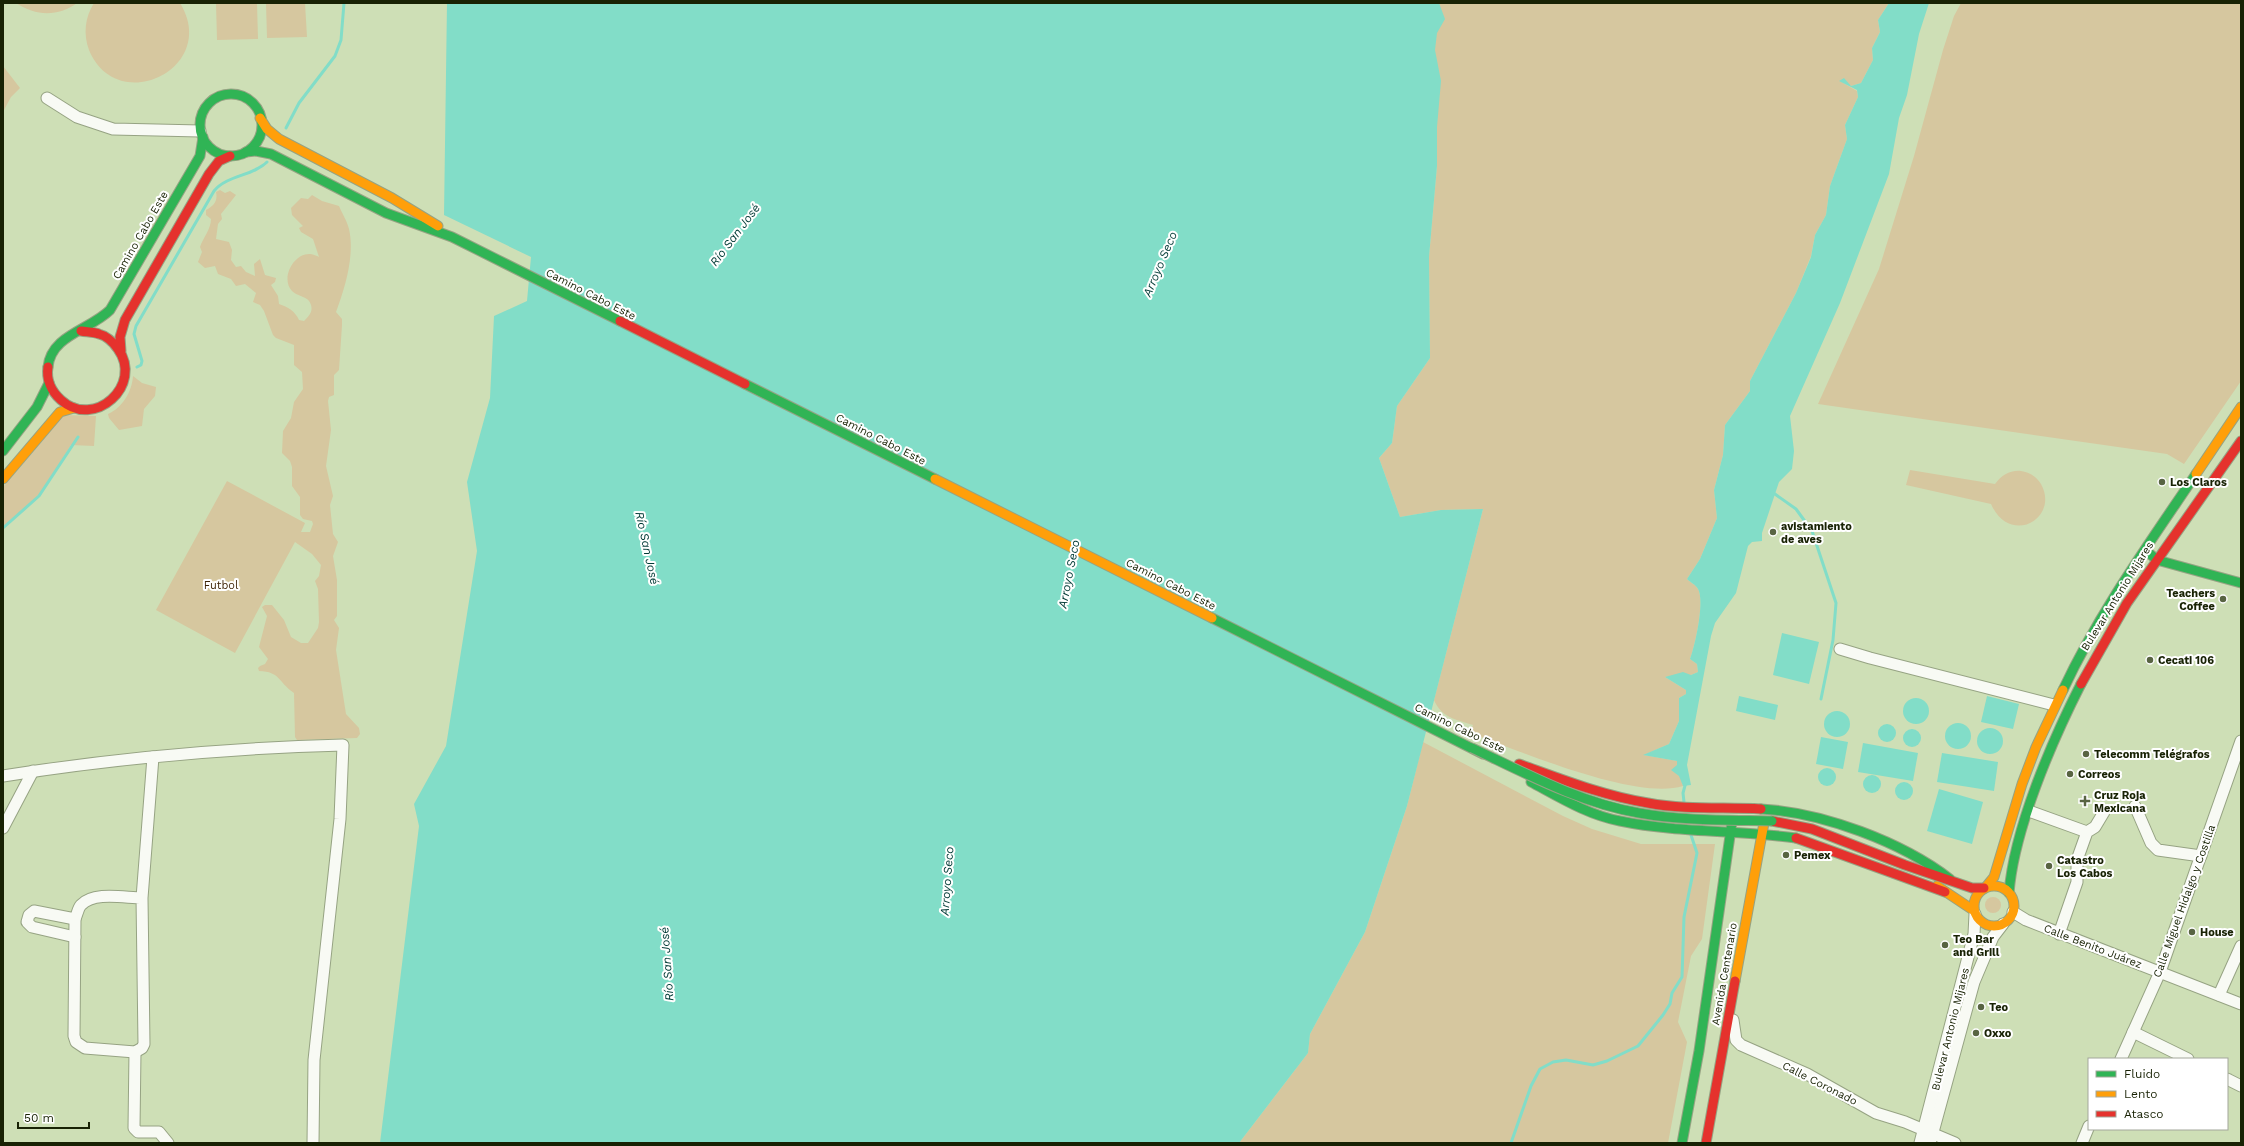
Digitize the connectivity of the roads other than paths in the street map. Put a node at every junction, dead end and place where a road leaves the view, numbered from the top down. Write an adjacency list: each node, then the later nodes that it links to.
1 (47, 98): 3 (street)
2 (260, 118): 3 (main road); 4 (main road); 6 (main road, Camino Cabo Este)
3 (202, 134): 5 (main road); 7 (main road, Camino Cabo Este)
4 (246, 152): 5 (main road); 6 (main road, Camino Cabo Este)
5 (230, 156): 8 (main road)
6 (452, 237): 22 (main road, Camino Cabo Este)
7 (81, 331): 8 (main road); 9 (main road)
8 (121, 351): 11 (main road)
9 (49, 383): 11 (main road); 12 (main road)
10 (2241, 407): 16 (main road, Bulevar Antonio Mijares)
11 (74, 408): 15 (main road)
12 (7, 440): 14 (main road)
13 (2241, 441): 17 (main road, Bulevar Antonio Mijares)
14 (3, 451)
15 (3, 479)
16 (2145, 550): 17 (main road); 20 (main road, Bulevar Antonio Mijares)
17 (2157, 560): 18 (main road); 28 (main road, Bulevar Antonio Mijares)
18 (2241, 583)
19 (1840, 648): 20 (street)
20 (2054, 705): 27 (main road, Bulevar Antonio Mijares)
21 (2241, 741): 24 (street, Calle Miguel Hidalgo y Costilla)
22 (1472, 748): 30 (main road, bridge); 35 (main road, bridge); 39 (main road, Camino Cabo Este, bridge)
23 (153, 757): 25 (street); 44 (street); 65 (street)
24 (2237, 765): 38 (street, Calle Miguel Hidalgo y Costilla)
25 (33, 771): 26 (street); 34 (street)
26 (3, 776)
27 (2022, 784): 28 (main road); 41 (main road, Bulevar Antonio Mijares)
28 (2036, 790): 32 (main road, Bulevar Antonio Mijares)
29 (2135, 806): 38 (street)
30 (1732, 808): 31 (main road); 35 (main road, Avenida Centenario)
31 (1766, 809): 37 (main road, Avenida Centenario); 40 (main road)
32 (2029, 811): 36 (street); 43 (main road, Bulevar Antonio Mijares)
33 (2104, 812): 36 (street)
34 (3, 828)
35 (1731, 832): 37 (main road); 66 (main road, Avenida Centenario)
36 (2087, 832): 49 (street)
37 (1762, 833): 42 (main road); 53 (main road, Avenida Centenario)
38 (2201, 856): 52 (street, Calle Miguel Hidalgo y Costilla)
39 (1905, 866): 40 (main road, Camino Cabo Este); 42 (main road, Camino Cabo Este)
40 (1950, 879): 41 (main road, Camino Cabo Este)
41 (1985, 888): 43 (main road); 45 (main road)
42 (1945, 892): 45 (main road, Camino Cabo Este)
43 (2009, 893): 46 (main road)
44 (142, 898): 47 (street); 57 (street)
45 (1974, 912): 48 (main road); 63 (street, Bulevar Antonio Mijares)
46 (2013, 912): 48 (main road); 49 (street, Calle Benito Juárez)
47 (75, 919): 50 (street); 50 (street)
48 (2003, 924): 63 (street, Bulevar Antonio Mijares)
49 (2059, 934): 52 (street, Calle Benito Juárez)
50 (75, 937): 57 (street)
51 (2241, 946): 54 (street)
52 (2160, 972): 54 (street, Calle Benito Juárez); 56 (street, Calle Miguel Hidalgo y Costilla)
53 (1733, 986): 63 (street, Calle Coronado); 67 (main road, Avenida Centenario)
54 (2219, 995): 55 (street, Calle Benito Juárez)
55 (2241, 1004)
56 (2133, 1032): 58 (street, Calle Miguel Hidalgo y Costilla); 59 (street)
57 (135, 1052): 64 (street)
58 (2121, 1058)
59 (2186, 1058)
60 (2228, 1080): 61 (street)
61 (2241, 1086)
62 (2088, 1128): 70 (street)
63 (1929, 1136): 68 (street, Bulevar Antonio Mijares); 69 (street, Calle Coronado)
64 (168, 1143)
65 (313, 1143)
66 (1682, 1143)
67 (1706, 1143)
68 (1920, 1143)
69 (1955, 1143)
70 (2082, 1143)

